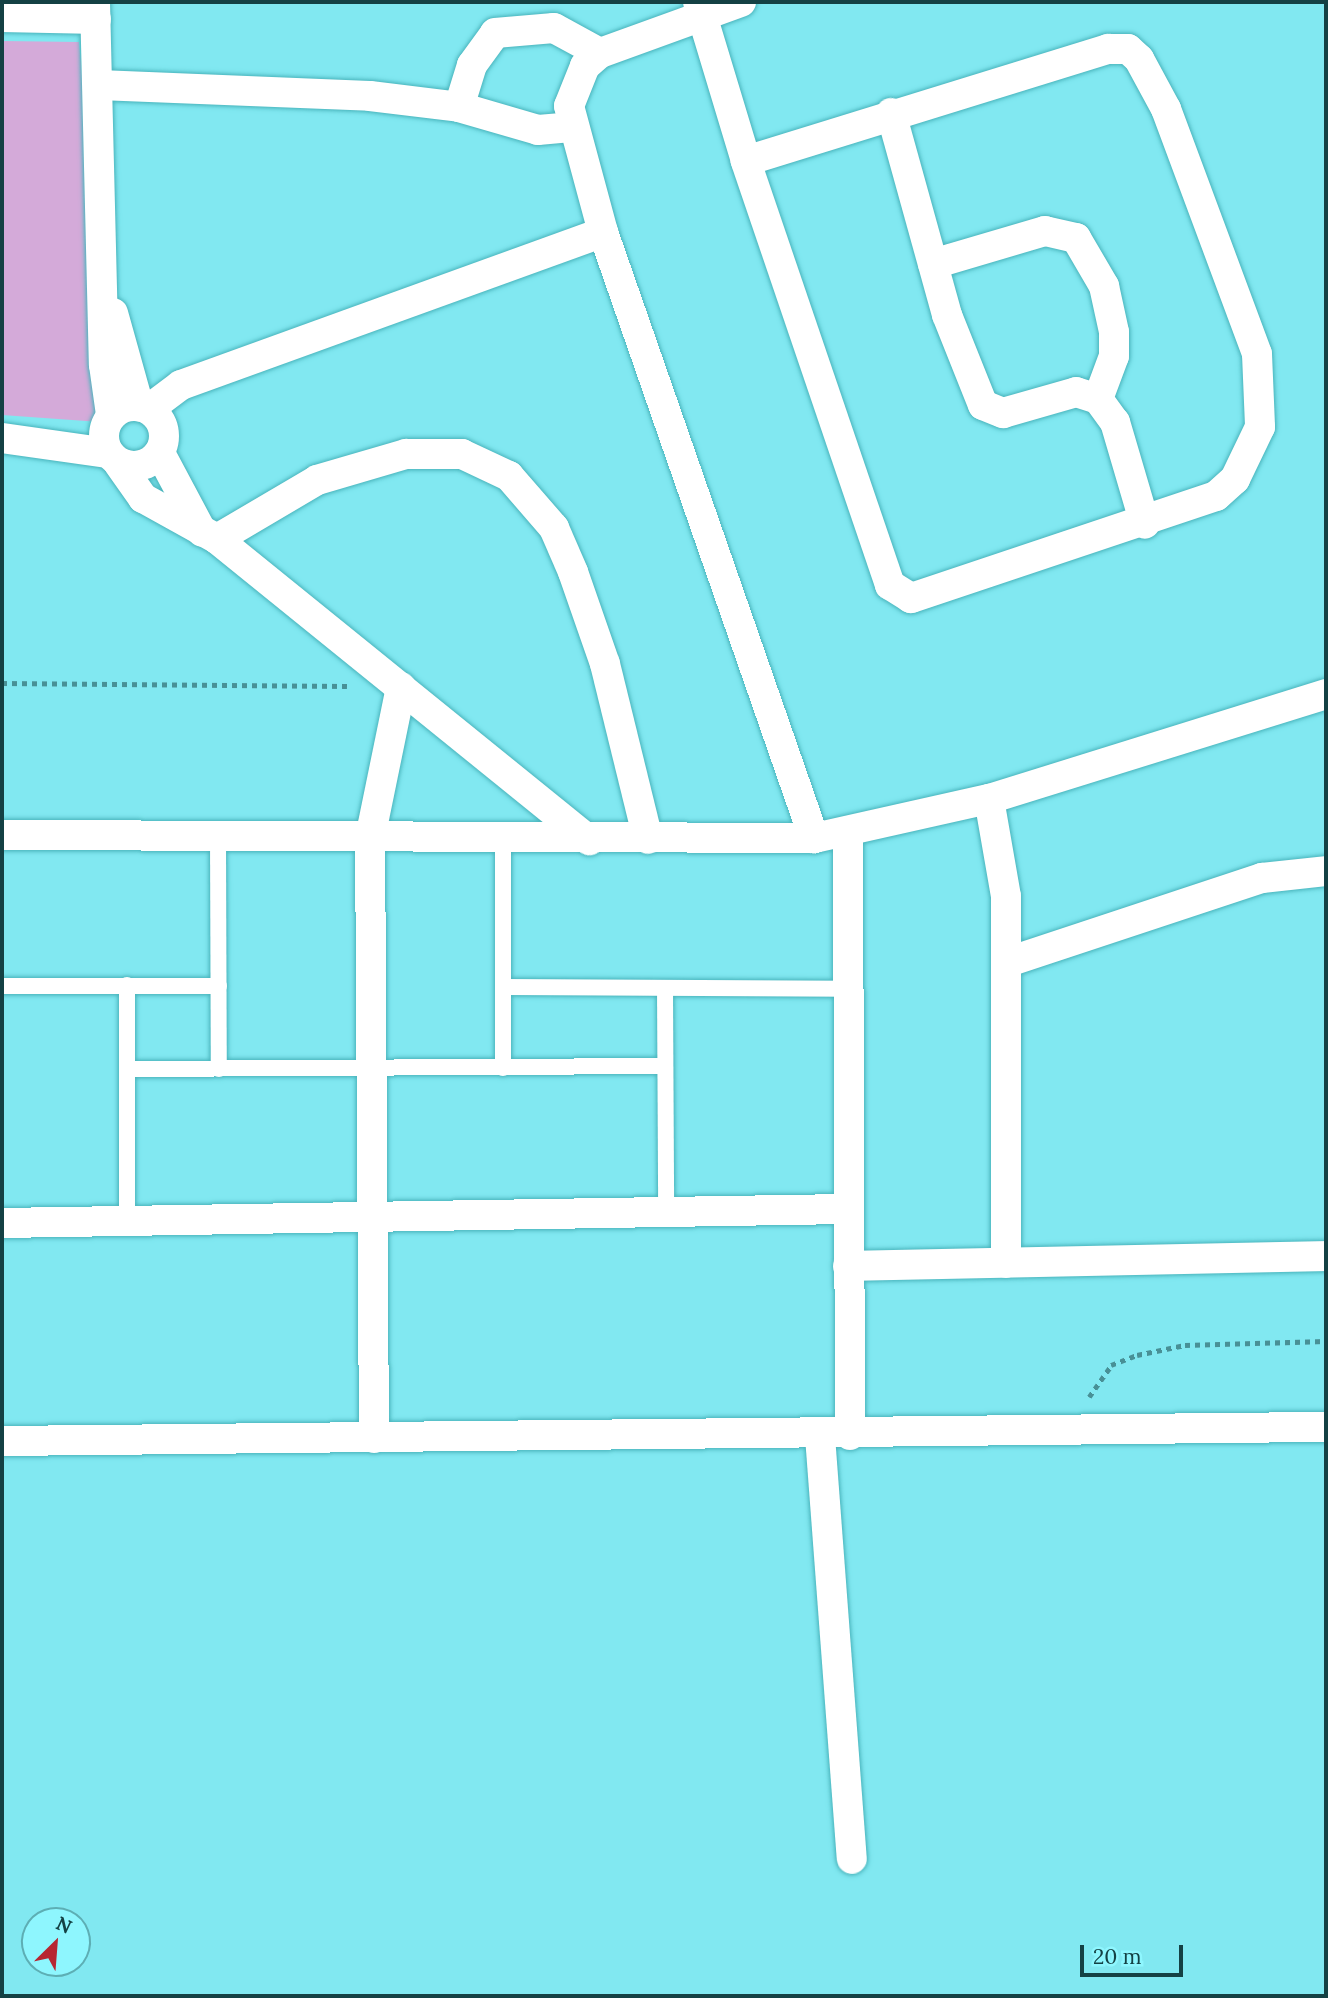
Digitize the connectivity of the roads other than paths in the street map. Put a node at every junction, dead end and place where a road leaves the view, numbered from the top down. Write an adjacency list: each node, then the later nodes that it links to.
1 (741, 2): 2 (street)
2 (700, 8): 5 (street); 10 (street)
3 (95, 10): 4 (street); 6 (street)
4 (2, 17)
5 (600, 53): 7 (street); 9 (street)
6 (99, 85): 7 (street); 14 (street)
7 (459, 107): 9 (street)
8 (891, 113): 10 (street); 12 (street); 18 (street)
9 (571, 127): 11 (street)
10 (746, 161): 18 (street)
11 (603, 232): 14 (street); 27 (street)
12 (933, 264): 13 (street); 13 (street)
13 (1098, 400): 18 (street)
14 (126, 413): 15 (street); 16 (street); 17 (street)
15 (15, 439): 17 (street)
16 (160, 453): 17 (street); 19 (street)
17 (114, 459): 19 (street)
18 (1145, 524)
19 (209, 536): 20 (street); 29 (street)
20 (401, 687): 26 (street); 30 (street)
21 (1326, 694): 22 (street)
22 (989, 799): 23 (street); 32 (street)
23 (848, 834): 27 (street); 38 (street)
24 (2, 835): 25 (street)
25 (218, 836): 26 (street); 35 (lane)
26 (370, 838): 28 (street); 40 (street)
27 (814, 838): 29 (street)
28 (503, 839): 30 (street); 36 (lane)
29 (648, 839): 30 (street)
30 (589, 840)
31 (1326, 871): 32 (street)
32 (1008, 962): 50 (street)
33 (127, 985): 34 (lane); 35 (lane); 42 (lane)
34 (2, 986)
35 (219, 986): 43 (lane)
36 (503, 987): 37 (lane); 41 (lane)
37 (665, 988): 38 (lane); 39 (lane)
38 (847, 989): 45 (street)
39 (665, 1066): 41 (lane); 44 (lane)
40 (372, 1068): 41 (lane); 43 (lane); 46 (street)
41 (503, 1068)
42 (127, 1069): 43 (lane); 47 (lane)
43 (219, 1069)
44 (666, 1209): 45 (street); 46 (street)
45 (847, 1209): 51 (street)
46 (373, 1218): 47 (street); 55 (street)
47 (127, 1222): 48 (street)
48 (2, 1223)
49 (1326, 1256): 50 (street)
50 (1006, 1263): 51 (street)
51 (848, 1266): 53 (street)
52 (1326, 1427): 53 (street)
53 (850, 1435): 54 (street)
54 (820, 1436): 55 (street); 57 (street)
55 (374, 1438): 56 (street)
56 (2, 1441)
57 (852, 1859)

